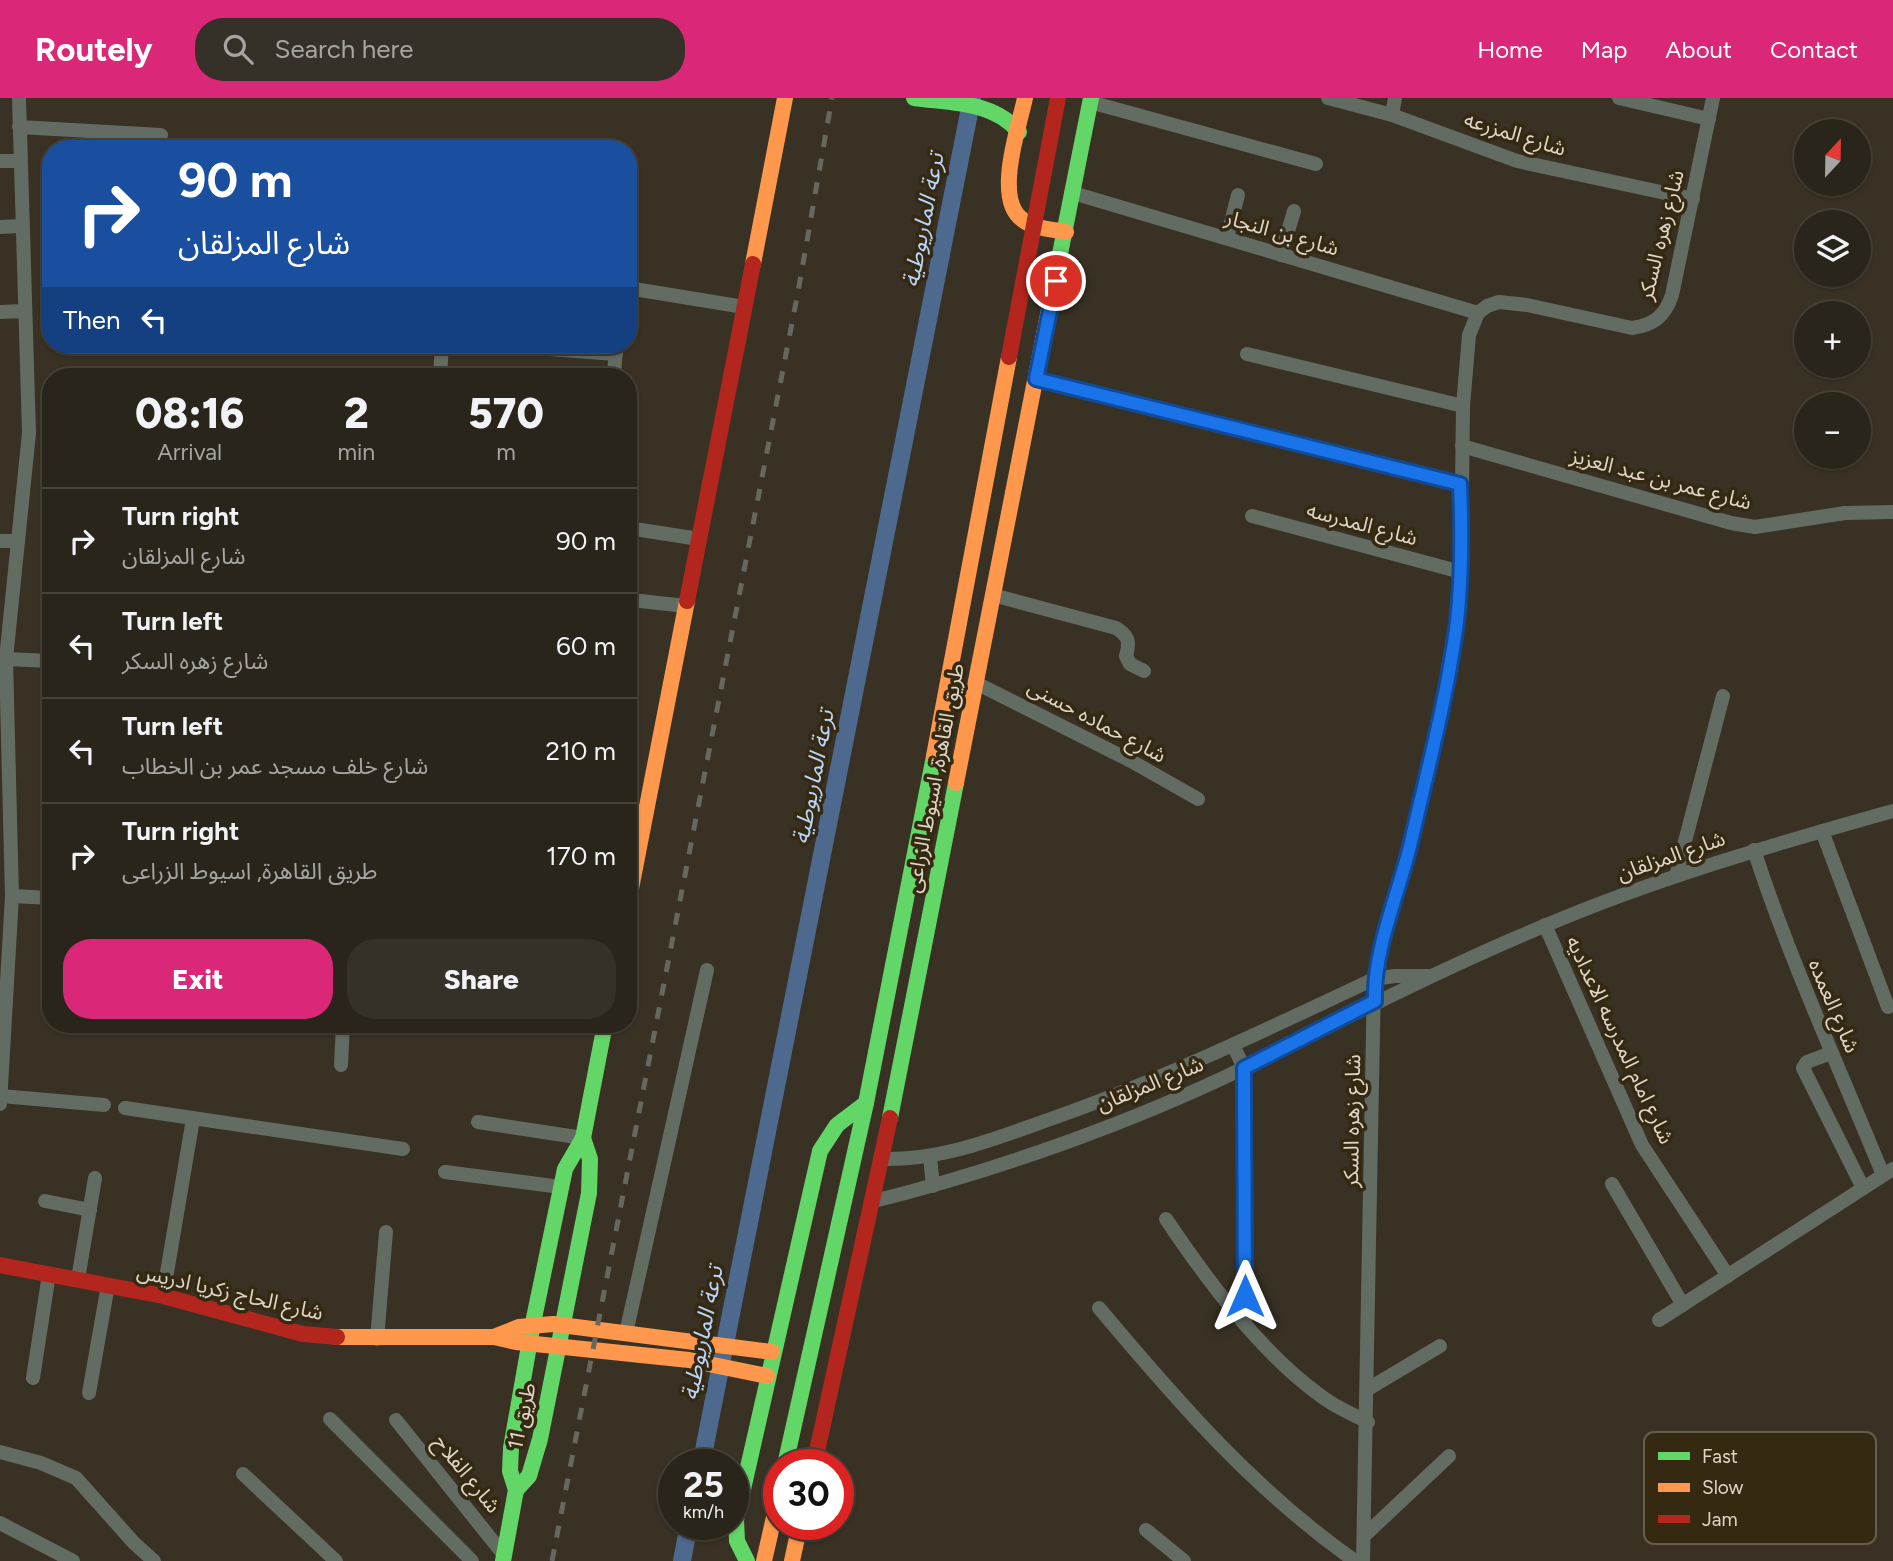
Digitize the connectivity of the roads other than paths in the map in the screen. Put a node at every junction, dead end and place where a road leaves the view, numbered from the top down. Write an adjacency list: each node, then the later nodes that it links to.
1 (19, 98): 13 (street)
2 (785, 98): 30 (main road)
3 (914, 98): 14 (main road)
4 (1025, 98): 14 (main road)
5 (1058, 98): 23 (main road, طريق القاهرة, اسيوط الزراعى)
6 (1328, 98): 11 (street, شارع المزرعه)
7 (1395, 98): 11 (street)
8 (1619, 98): 12 (street)
9 (1713, 98): 12 (street, شارع زهره السكر)
10 (1091, 100): 18 (street); 19 (main road, طريق القاهرة, اسيوط الزراعى)
11 (1392, 116): 21 (street, شارع المزرعه)
12 (1709, 119): 21 (street, شارع زهره السكر)
13 (19, 127): 15 (street); 17 (street)
14 (1019, 132): 23 (main road)
15 (161, 135)
16 (0, 161): 17 (street)
17 (20, 161): 24 (street)
18 (1316, 164)
19 (1073, 193): 26 (main road, طريق القاهرة, اسيوط الزراعى); 27 (street, شارع بن النجار)
20 (1238, 195): 27 (street)
21 (1693, 199): 33 (street, شارع زهره السكر)
22 (1294, 211): 28 (street)
23 (1033, 225): 26 (main road); 79 (main road, طريق القاهرة, اسيوط الزراعى)
24 (22, 226): 25 (street); 31 (street)
25 (0, 227)
26 (1066, 232): 35 (main road, طريق القاهرة, اسيوط الزراعى)
27 (1227, 239): 28 (street, شارع بن النجار)
28 (1281, 255): 33 (street, شارع بن النجار)
29 (637, 289): 30 (street)
30 (744, 307): 42 (main road)
31 (24, 311): 32 (street); 44 (street)
32 (0, 312)
33 (1478, 313): 36 (street, شارع زهره السكر)
34 (1247, 354): 36 (street)
35 (1036, 379): 38 (street); 46 (main road, طريق القاهرة, اسيوط الزراعى)
36 (1463, 406): 37 (street, شارع زهره السكر)
37 (1462, 446): 38 (street, شارع زهره السكر); 39 (street, شارع عمر بن عبد العزيز)
38 (1460, 484): 45 (street, شارع زهره السكر)
39 (1893, 512)
40 (1251, 516): 45 (street, شارع المدرسه)
41 (637, 529): 42 (street)
42 (699, 539): 48 (main road)
43 (0, 541): 44 (street)
44 (18, 541): 49 (street)
45 (1461, 572): 68 (street, شارع زهره السكر)
46 (993, 595): 51 (street); 52 (main road, طريق القاهرة, اسيوط الزراعى)
47 (637, 601): 48 (street)
48 (686, 606): 58 (main road)
49 (6, 659): 50 (street); 53 (street)
50 (42, 661)
51 (1144, 671)
52 (976, 683): 55 (street, شارع حماده حسنى); 80 (main road, طريق القاهرة, اسيوط الزراعى)
53 (3, 692): 63 (street)
54 (1723, 696): 62 (street)
55 (1198, 799)
56 (637, 811): 58 (street)
57 (1893, 811): 59 (street, شارع المزلقان)
58 (646, 812): 61 (main road)
59 (1822, 831): 60 (street, شارع المزلقان); 70 (street)
60 (1754, 850): 62 (street, شارع المزلقان); 74 (street, شارع العمده)
61 (637, 852)
62 (1676, 876): 65 (street, شارع المزلقان)
63 (12, 897): 64 (street); 77 (street)
64 (42, 898)
65 (1545, 925): 67 (street, شارع المزلقان); 104 (street, شارع امام المدرسه الاعداديه)
66 (706, 970): 114 (street)
67 (1430, 976): 68 (street, شارع المزلقان); 69 (street, شارع المزلقان)
68 (1374, 979): 69 (street, شارع زهره السكر); 73 (street, شارع المزلقان)
69 (1375, 1001): 76 (street, شارع المزلقان); 123 (street, شارع زهره السكر)
70 (1888, 1007)
71 (343, 1033): 75 (street)
72 (603, 1033): 86 (main road)
73 (1233, 1045): 76 (street); 78 (street, شارع المزلقان)
74 (1831, 1053): 91 (street, شارع العمده); 96 (street)
75 (341, 1065)
76 (1244, 1068): 85 (street, شارع المزلقان); 111 (street)
77 (1, 1100): 81 (street)
78 (1106, 1100): 85 (street); 88 (street, شارع المزلقان)
79 (866, 1103): 80 (main road); 120 (main road); 128 (main road, طريق القاهرة, اسيوط الزراعى)
80 (892, 1103): 89 (main road, طريق القاهرة, اسيوط الزراعى)
81 (104, 1105)
82 (125, 1108): 83 (street)
83 (193, 1119): 87 (street); 107 (street)
84 (478, 1122): 86 (street)
85 (1115, 1123): 94 (street, شارع المزلقان)
86 (583, 1138): 95 (main road, طريق 11); 113 (main road, طريق 11)
87 (402, 1149)
88 (930, 1157): 89 (street, شارع المزلقان); 94 (street)
89 (882, 1159): 98 (main road, طريق القاهرة, اسيوط الزراعى)
90 (446, 1172): 95 (street)
91 (1888, 1172): 96 (street)
92 (95, 1178): 99 (street)
93 (1612, 1184): 108 (street)
94 (933, 1186): 98 (street, شارع المزلقان)
95 (561, 1188): 112 (main road, طريق 11)
96 (1863, 1188): 104 (street)
97 (45, 1200): 99 (street)
98 (874, 1200): 129 (main road, طريق القاهرة, اسيوط الزراعى)
99 (90, 1210): 105 (street)
100 (1166, 1219): 111 (street)
101 (386, 1231): 116 (street)
102 (0, 1265): 103 (main road, شارع الحاج زكريا ادريس)
103 (49, 1274): 105 (main road, شارع الحاج زكريا ادريس); 122 (street)
104 (1728, 1276): 108 (street)
105 (78, 1279): 106 (main road, شارع الحاج زكريا ادريس)
106 (108, 1285): 107 (main road, شارع الحاج زكريا ادريس); 124 (street)
107 (163, 1296): 116 (main road, شارع الحاج زكريا ادريس)
108 (1683, 1305): 110 (street)
109 (1099, 1308): 148 (street)
110 (1659, 1320)
111 (1245, 1321): 127 (street)
112 (533, 1323): 113 (main road, شارع الحاج زكريا ادريس); 115 (main road, شارع الحاج زكريا ادريس); 117 (main road, طريق 11)
113 (562, 1325): 114 (main road, شارع الحاج زكريا ادريس); 118 (main road, طريق 11)
114 (626, 1333): 120 (main road, شارع الحاج زكريا ادريس)
115 (494, 1337): 116 (main road, شارع الحاج زكريا ادريس); 117 (main road, شارع الحاج زكريا ادريس)
116 (377, 1339)
117 (529, 1343): 118 (main road, شارع الحاج زكريا ادريس); 133 (main road, طريق 11)
118 (558, 1346): 121 (main road, شارع الحاج زكريا ادريس); 133 (main road, طريق 11)
119 (1440, 1346): 123 (street)
120 (772, 1352): 121 (main road)
121 (767, 1376): 144 (main road)
122 (33, 1378)
123 (1368, 1389): 127 (street, شارع زهره السكر)
124 (89, 1393)
125 (330, 1419): 143 (street)
126 (396, 1420): 139 (street, شارع الفلاح)
127 (1367, 1422): 136 (street, شارع زهره السكر)
128 (789, 1449)
129 (818, 1449)
130 (0, 1452): 141 (street)
131 (1449, 1456): 136 (street)
132 (243, 1474): 142 (street)
133 (516, 1490): 139 (main road, طريق 11)
134 (0, 1523): 140 (street)
135 (1146, 1530): 147 (street)
136 (1364, 1536): 149 (street, شارع زهره السكر)
137 (769, 1540): 145 (main road)
138 (797, 1540): 146 (main road)
139 (503, 1558)
140 (73, 1561)
141 (154, 1561)
142 (336, 1561)
143 (472, 1561)
144 (747, 1561)
145 (764, 1561)
146 (792, 1561)
147 (1184, 1561)
148 (1355, 1561)
149 (1363, 1561)

